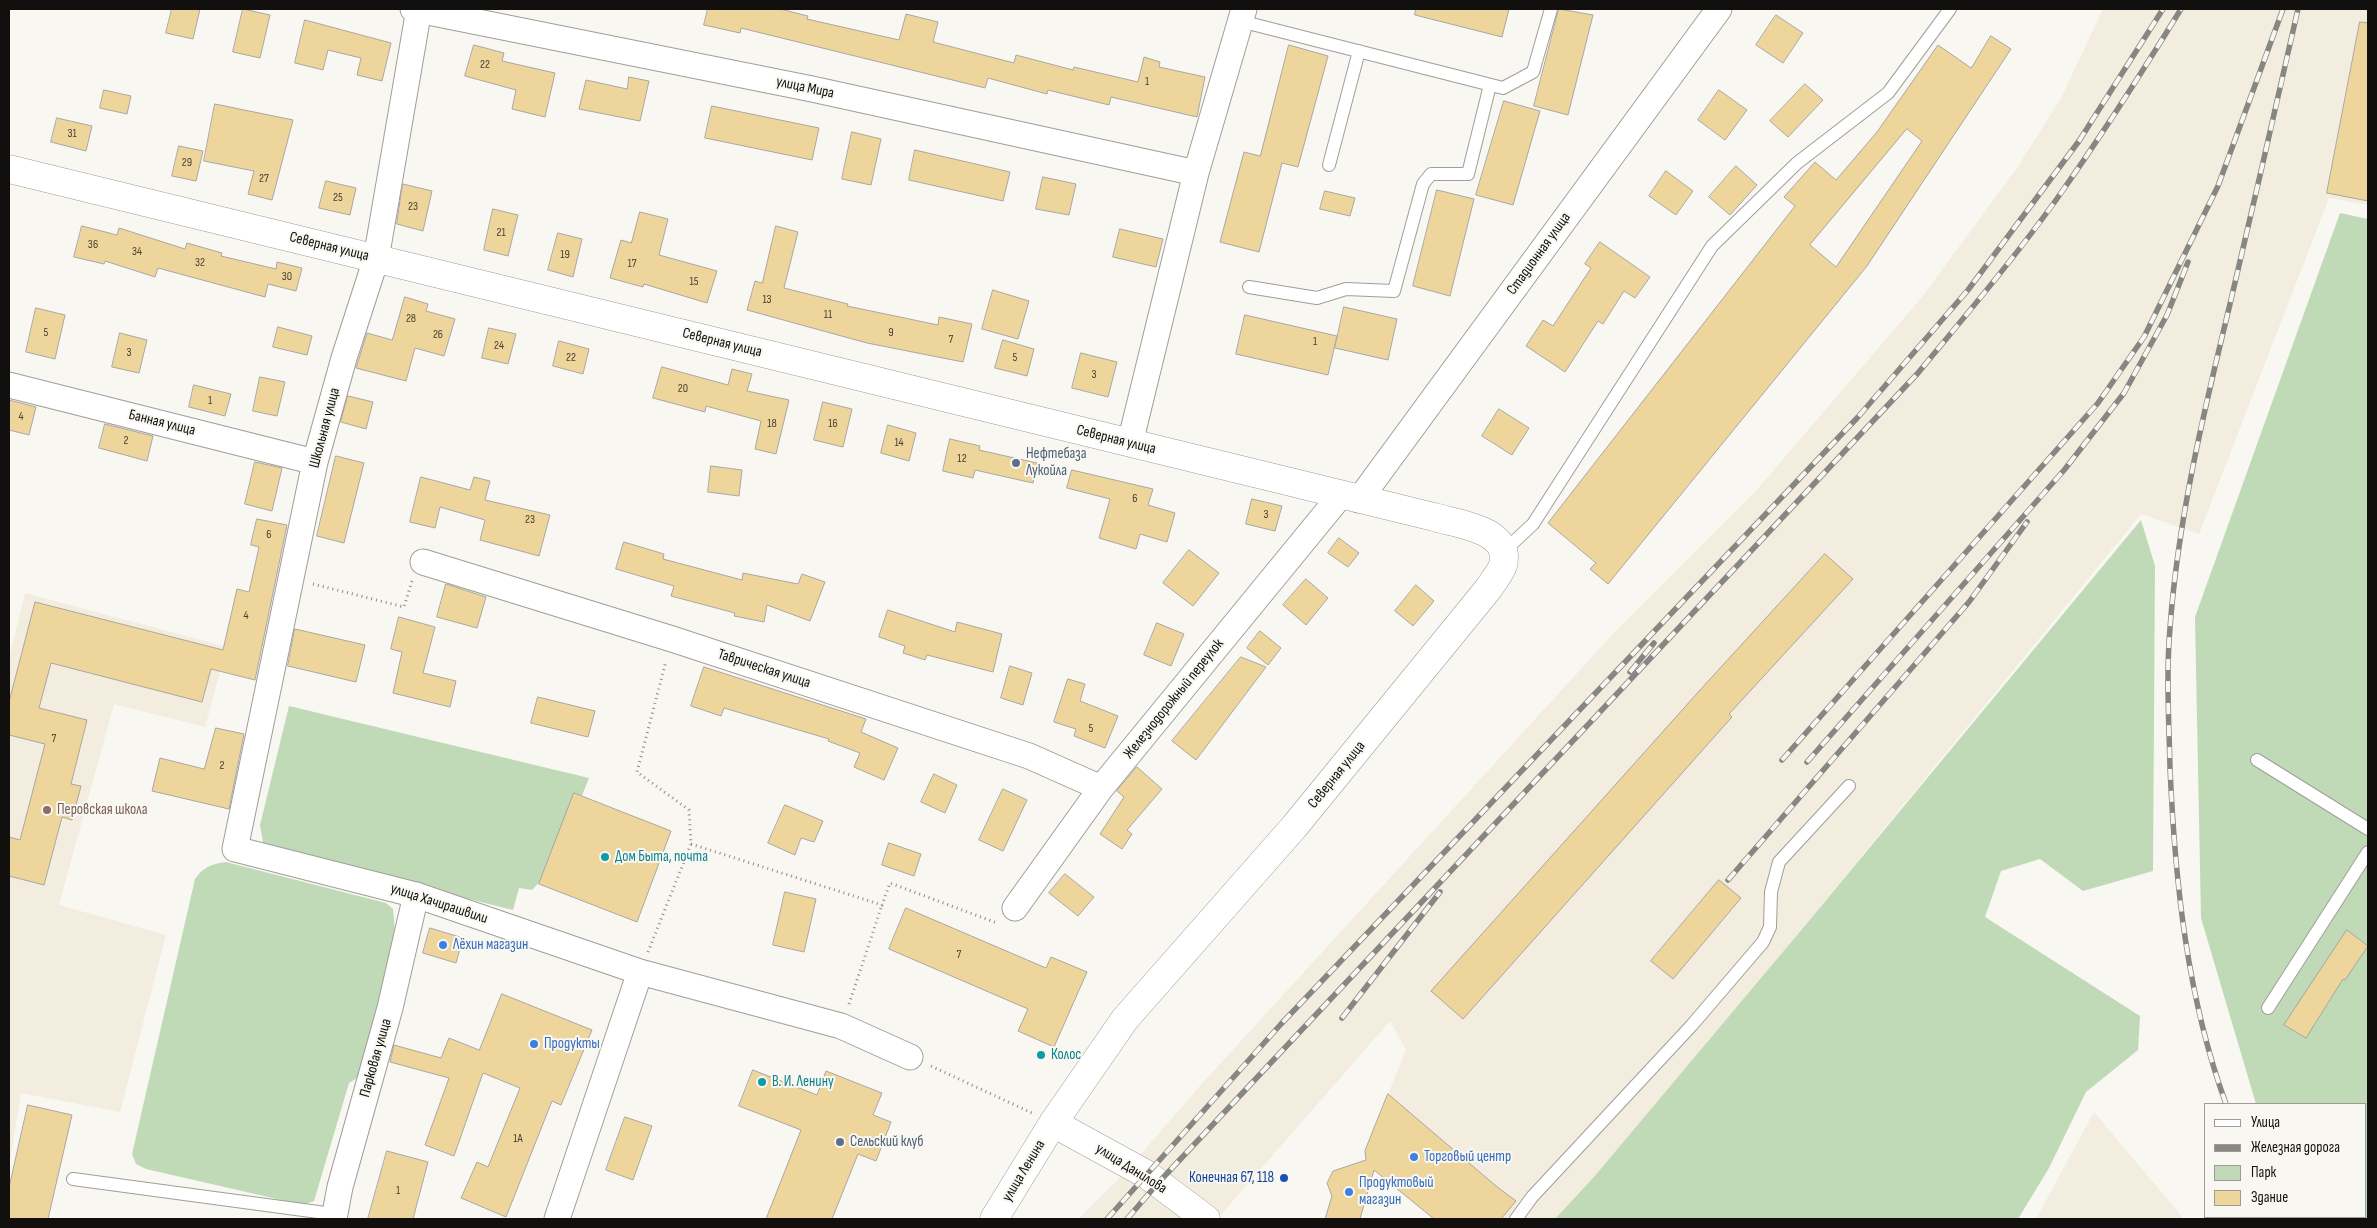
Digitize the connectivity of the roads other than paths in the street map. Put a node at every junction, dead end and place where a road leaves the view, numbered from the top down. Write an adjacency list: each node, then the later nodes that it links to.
1 (417, 9): 10 (street, улица Мира); 11 (street, Школьная улица)
2 (1551, 9): 7 (lane)
3 (1719, 9): 16 (street, Стадионная улица)
4 (1950, 9): 17 (lane)
5 (1242, 15): 6 (lane); 10 (street)
6 (1359, 51): 7 (lane); 8 (lane)
7 (1490, 85): 12 (lane)
8 (1329, 165)
9 (9, 169): 11 (street, Северная улица)
10 (1196, 173): 14 (street)
11 (376, 258): 14 (street, Северная улица); 15 (street, Школьная улица)
12 (1249, 287)
13 (9, 384): 15 (street, Банная улица)
14 (1130, 443): 16 (street, Северная улица)
15 (315, 462): 23 (street, Школьная улица)
16 (1350, 497): 17 (street, Северная улица); 21 (street, Железнодорожный переулок)
17 (1503, 552): 30 (street, Северная улица)
18 (423, 562): 21 (street, Таврическая улица)
19 (2256, 760): 22 (lane)
20 (1849, 786): 36 (lane)
21 (1101, 788): 26 (street, Железнодорожный переулок)
22 (2368, 829)
23 (235, 849): 25 (street, улица Хачирашвили)
24 (2368, 852): 28 (lane)
25 (416, 895): 27 (street, улица Хачирашвили); 32 (street, Парковая улица)
26 (1015, 908)
27 (640, 972): 29 (street, улица Хачирашвили); 33 (street)
28 (2268, 1008)
29 (910, 1057)
30 (1053, 1122): 34 (street, улица Ленина); 35 (street, улица Данилова)
31 (73, 1179): 32 (lane)
32 (334, 1217)
33 (557, 1219)
34 (994, 1219)
35 (1206, 1219)
36 (1516, 1219)

